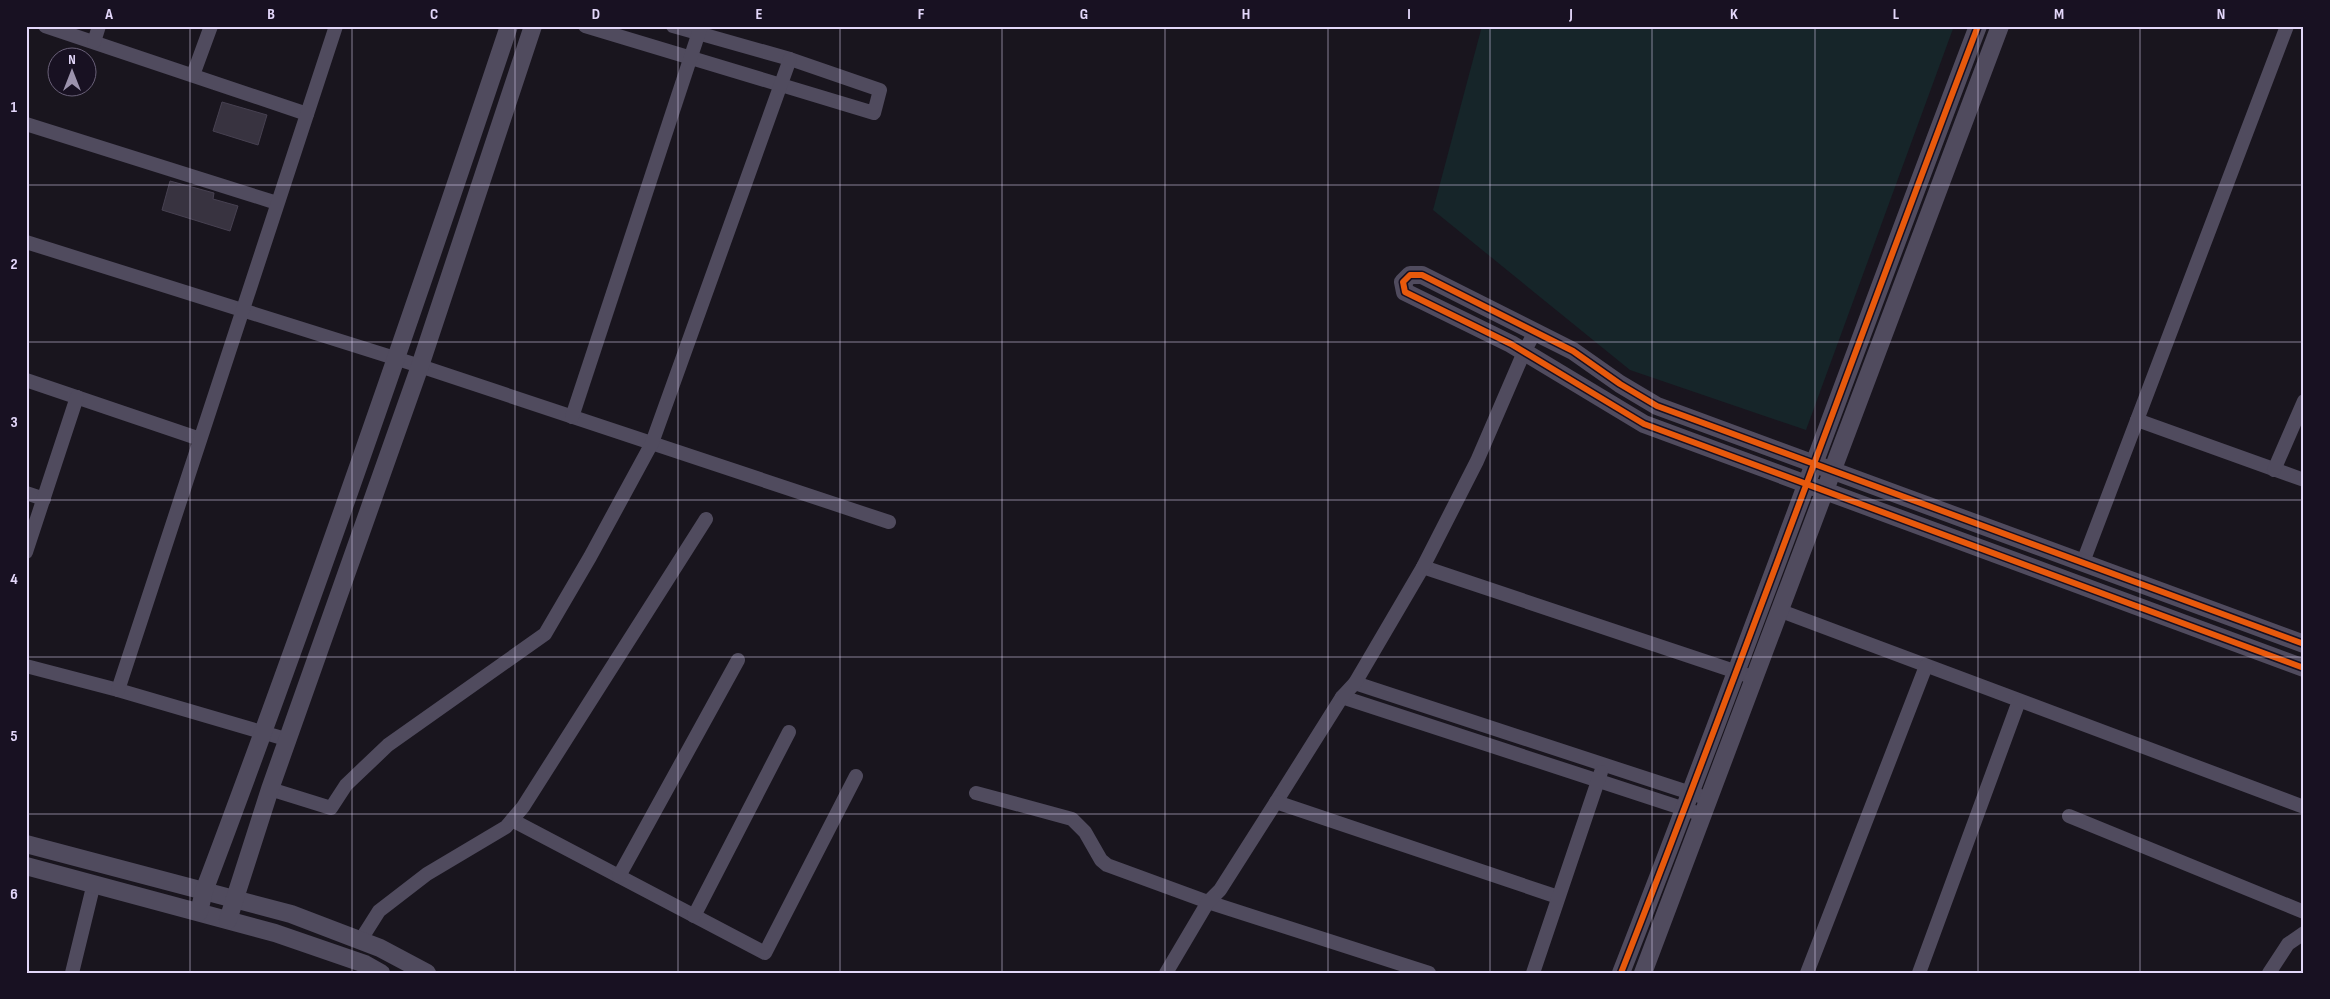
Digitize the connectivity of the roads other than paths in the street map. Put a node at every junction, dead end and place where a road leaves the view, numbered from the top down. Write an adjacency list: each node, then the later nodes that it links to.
1 (45, 26): 13 (street)
2 (99, 26): 13 (street)
3 (211, 26): 16 (street)
4 (336, 26): 18 (street)
5 (508, 26): 25 (street)
6 (533, 26): 26 (street)
7 (585, 26): 14 (street)
8 (673, 26): 12 (street)
9 (1978, 26): 34 (street)
10 (2000, 26): 36 (street)
11 (2287, 26): 31 (street)
12 (700, 31): 14 (street); 15 (street)
13 (94, 42): 16 (street)
14 (690, 58): 17 (street); 30 (street)
15 (790, 59): 17 (street); 17 (street)
16 (193, 75): 18 (street)
17 (781, 85): 33 (street)
18 (307, 114): 20 (street)
19 (26, 124): 20 (street)
20 (278, 203): 22 (street)
21 (26, 242): 22 (street)
22 (242, 310): 25 (street); 32 (street)
23 (1535, 332): 24 (street); 24 (street); 34 (street)
24 (1524, 352): 38 (street); 46 (street)
25 (397, 359): 26 (street); 60 (street)
26 (420, 366): 30 (street); 61 (street)
27 (26, 380): 28 (street)
28 (77, 397): 32 (street); 41 (street)
29 (2304, 401): 35 (street)
30 (572, 417): 33 (street)
31 (2137, 420): 35 (street); 45 (street)
32 (200, 438): 56 (street)
33 (652, 443): 43 (street); 65 (street)
34 (1815, 464): 36 (street); 38 (street)
35 (2274, 470): 37 (street)
36 (1834, 471): 39 (street); 45 (street)
37 (2304, 480)
38 (1807, 484): 39 (street); 53 (street)
39 (1826, 491): 47 (street); 52 (street)
40 (26, 494): 41 (street)
41 (44, 499): 44 (street)
42 (706, 519): 72 (street)
43 (889, 522)
44 (26, 552)
45 (2083, 562): 48 (street)
46 (1423, 567): 53 (street); 55 (street)
47 (1781, 611): 51 (street); 54 (street)
48 (2304, 644)
49 (738, 660): 75 (street)
50 (26, 666): 56 (street)
51 (1926, 666): 58 (street); 95 (street)
52 (2304, 668)
53 (1738, 672): 54 (street); 67 (street)
54 (1755, 678): 69 (street)
55 (1354, 683): 57 (street); 62 (street)
56 (118, 690): 60 (street)
57 (1342, 697): 64 (street); 68 (street)
58 (2019, 701): 70 (street); 96 (street)
59 (789, 732): 83 (street)
60 (264, 733): 61 (street); 77 (street)
61 (289, 740): 65 (street)
62 (1604, 764): 64 (street); 67 (street)
63 (856, 776): 83 (street)
64 (1598, 781): 67 (street); 78 (street)
65 (270, 789): 79 (street)
66 (976, 793): 80 (street)
67 (1688, 801): 69 (street); 93 (street)
68 (1276, 802): 78 (street); 80 (street)
69 (1706, 807): 94 (street)
70 (2304, 807)
71 (2069, 816): 82 (street)
72 (512, 820): 75 (street); 86 (street)
73 (26, 844): 77 (street)
74 (26, 866): 76 (street)
75 (619, 876): 83 (street)
76 (94, 883): 81 (street); 87 (street)
77 (204, 891): 79 (street); 81 (street)
78 (1558, 897): 92 (street)
79 (233, 899): 84 (street); 86 (street)
80 (1208, 902): 90 (street); 91 (street)
81 (198, 912): 84 (street)
82 (2304, 912)
83 (694, 916)
84 (228, 920): 88 (street)
85 (2304, 933): 97 (street)
86 (360, 941): 89 (street)
87 (72, 973)
88 (381, 973)
89 (427, 973)
90 (1166, 973)
91 (1429, 973)
92 (1533, 973)
93 (1622, 973)
94 (1643, 973)
95 (1807, 973)
96 (1919, 973)
97 (2268, 973)

